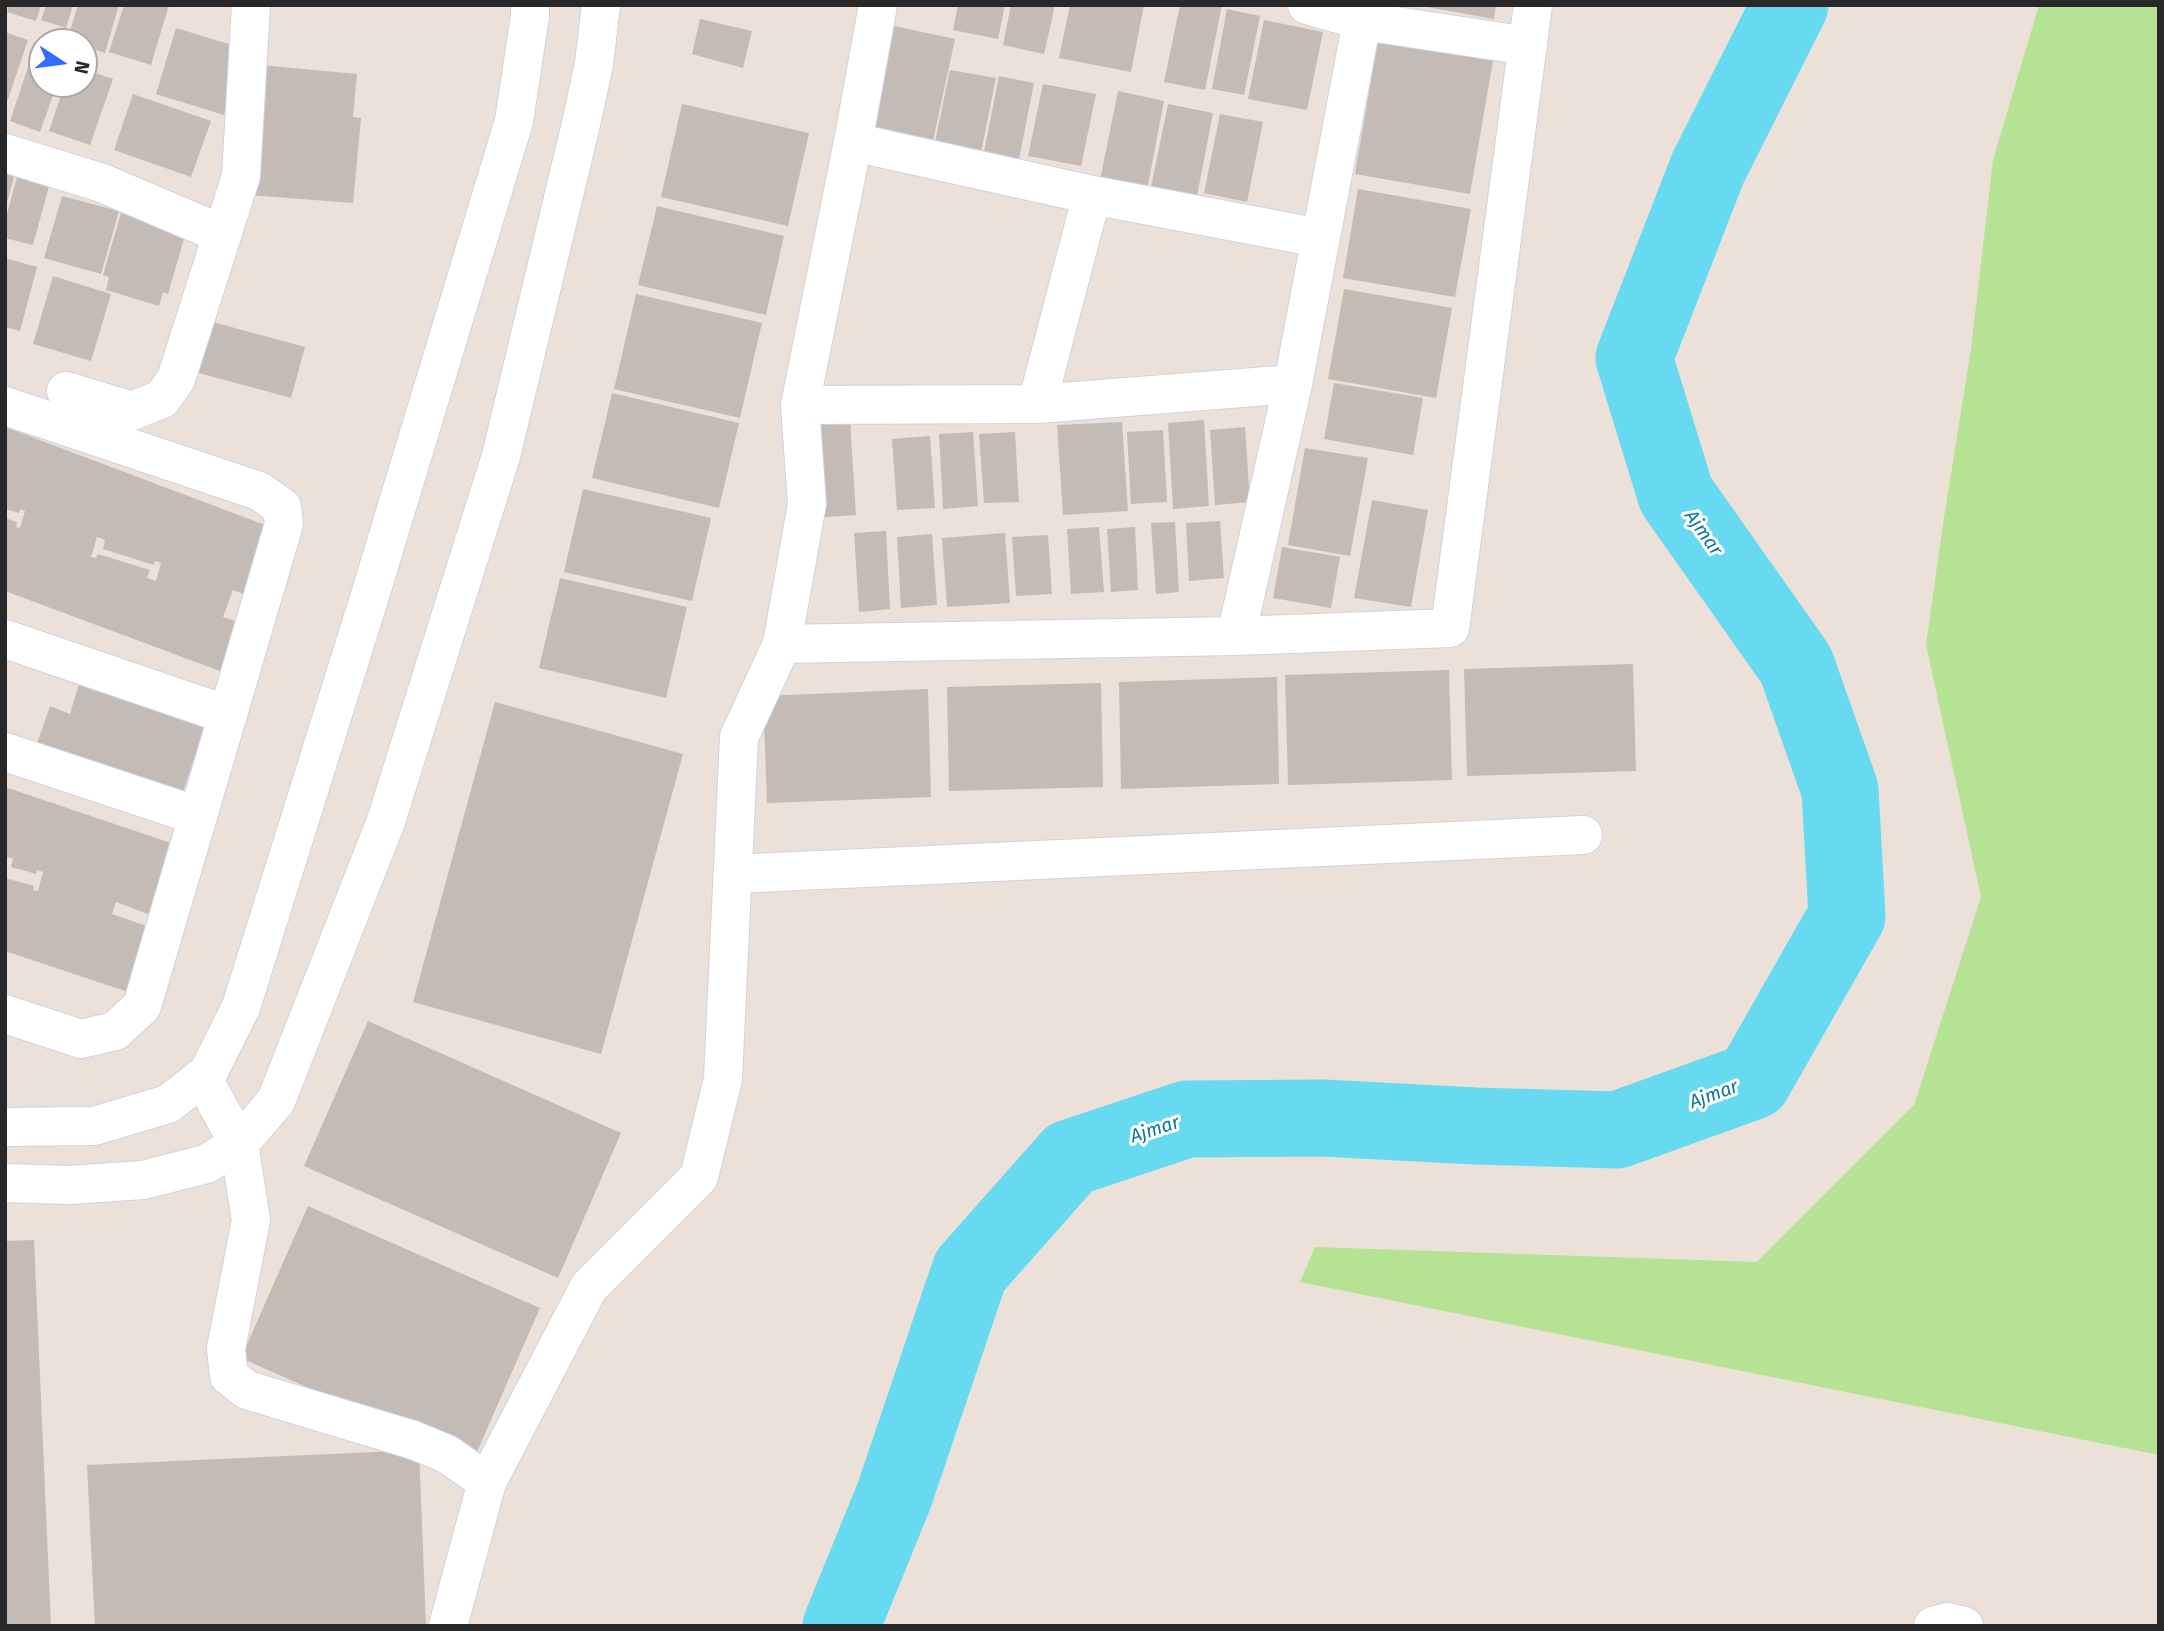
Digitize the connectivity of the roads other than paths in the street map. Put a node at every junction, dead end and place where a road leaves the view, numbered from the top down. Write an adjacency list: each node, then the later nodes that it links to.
1 (250, 5): 12 (street)
2 (530, 5): 28 (street)
3 (601, 5): 30 (street)
4 (878, 5): 9 (street)
5 (1307, 5): 7 (street)
6 (1533, 5): 8 (street)
7 (1364, 13): 8 (street); 13 (street)
8 (1528, 46): 19 (street)
9 (853, 142): 11 (street); 17 (street)
10 (5, 153): 12 (street)
11 (1092, 195): 13 (street); 16 (street)
12 (222, 234): 15 (street)
13 (1320, 238): 14 (street)
14 (1293, 384): 16 (street); 19 (street)
15 (66, 391)
16 (1037, 404): 17 (street)
17 (800, 405): 21 (street)
18 (5, 406): 22 (street)
19 (1236, 636): 21 (street)
20 (5, 639): 22 (street)
21 (782, 643): 26 (street)
22 (228, 715): 24 (street)
23 (5, 752): 24 (street)
24 (198, 816): 27 (street)
25 (1583, 835): 26 (street)
26 (733, 874): 32 (street)
27 (5, 1014)
28 (202, 1077): 29 (street); 30 (street)
29 (5, 1127)
30 (239, 1144): 31 (street); 32 (street)
31 (5, 1183)
32 (487, 1482): 33 (street)
33 (448, 1626)
34 (1933, 1626): 35 (street)
35 (1964, 1626)

